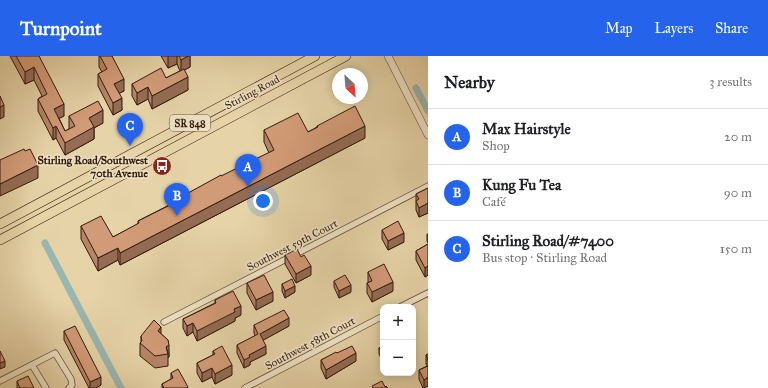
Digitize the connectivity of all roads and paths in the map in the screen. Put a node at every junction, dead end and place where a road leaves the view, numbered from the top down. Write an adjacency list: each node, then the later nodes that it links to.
1 (346, 56): 5 (main road, Stirling Road / SR 848)
2 (388, 56): 6 (street)
3 (309, 57): 4 (main road, Stirling Road / SR 848)
4 (236, 98): 5 (main road); 8 (main road, Stirling Road / SR 848)
5 (242, 111): 9 (main road, Stirling Road / SR 848)
6 (428, 135)
7 (428, 186): 13 (street, Southwest 59th Court)
8 (0, 224)
9 (0, 240)
10 (428, 293): 11 (street)
11 (406, 304)
12 (380, 318): 18 (street, Southwest 58th Court)
13 (164, 322)
14 (32, 365): 15 (street); 16 (street); 17 (street)
15 (0, 381)
16 (46, 388)
17 (69, 388)
18 (245, 388)

